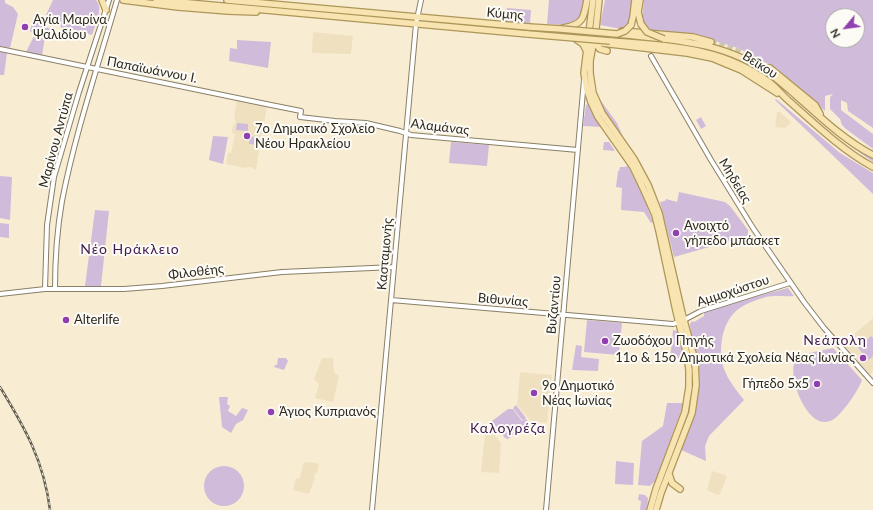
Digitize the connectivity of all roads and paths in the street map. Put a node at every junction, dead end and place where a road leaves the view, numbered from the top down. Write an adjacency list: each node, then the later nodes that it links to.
1 (102, 0): 15 (main road)
2 (109, 0): 15 (street, Μαρίνου Αντύπα)
3 (117, 0): 34 (street, Μαρίνου Αντύπα)
4 (123, 0): 16 (main road, Κύμης)
5 (156, 0): 16 (main road, Κύμης)
6 (227, 0): 14 (main road, Κύμης)
7 (255, 0): 14 (main road, Κύμης)
8 (421, 0): 17 (street, Κασταμονής)
9 (587, 0): 20 (main road)
10 (593, 0): 22 (main road)
11 (599, 0): 22 (main road)
12 (635, 0): 21 (main road, bridge)
13 (640, 0): 23 (main road, bridge)
14 (272, 4): 17 (main road, Κύμης)
15 (106, 10): 32 (street, Μαρίνου Αντύπα)
16 (272, 10): 18 (main road, Κύμης)
17 (418, 17): 18 (street, Κασταμονής); 20 (main road, Κύμης, bridge)
18 (416, 24): 19 (main road, Κύμης); 39 (street, Κασταμονής)
19 (466, 28): 24 (main road, Κύμης); 26 (main road, Κύμης, bridge)
20 (562, 29): 21 (main road, Κύμης, bridge)
21 (617, 34): 23 (main road, Βεΐκου, bridge)
22 (591, 36): 24 (main road, Κύμης); 25 (main road, Κύμης); 27 (main road); 30 (main road)
23 (664, 39): 38 (main road, Βεΐκου)
24 (577, 40): 30 (main road)
25 (711, 42)
26 (611, 43): 27 (main road); 36 (main road); 36 (main road, Βεΐκου)
27 (594, 46): 29 (main road); 50 (main road)
28 (0, 49): 32 (street, Παπαϊωάννου Ι.)
29 (607, 51)
30 (586, 54): 35 (main road)
31 (652, 56): 44 (street, Μηδείας)
32 (87, 68): 34 (street, Παπαϊωάννου Ι.); 45 (street, Μαρίνου Αντύπα)
33 (770, 68): 38 (main road)
34 (97, 70): 37 (street, Παπαϊωάννου Ι.); 46 (street, Μαρίνου Αντύπα)
35 (584, 73): 40 (street, Βυζαντίου); 50 (main road)
36 (786, 98): 42 (main road, Βεΐκου)
37 (300, 117): 39 (street, Αλαμάνας)
38 (824, 119): 41 (main road, Βεΐκου)
39 (406, 134): 40 (street, Αλαμάνας); 43 (street, Κασταμονής)
40 (578, 150): 49 (street, Βυζαντίου)
41 (873, 155)
42 (873, 167)
43 (394, 266): 46 (street, Φιλοθέης); 48 (street, Κασταμονής)
44 (790, 283): 50 (street, Αμμοχώστου); 51 (street, Μηδείας)
45 (45, 289): 46 (street, Φιλοθέης); 47 (street, Φιλοθέης)
46 (55, 289)
47 (0, 294)
48 (391, 300): 49 (street, Βιθυνίας); 54 (street, Κασταμονής)
49 (564, 315): 50 (street, Βιθυνίας); 55 (street, Βυζαντίου)
50 (682, 322): 52 (main road); 56 (main road)
51 (873, 383)
52 (669, 472): 53 (main road); 57 (main road)
53 (680, 489)
54 (372, 510)
55 (546, 510)
56 (650, 510)
57 (656, 510)

